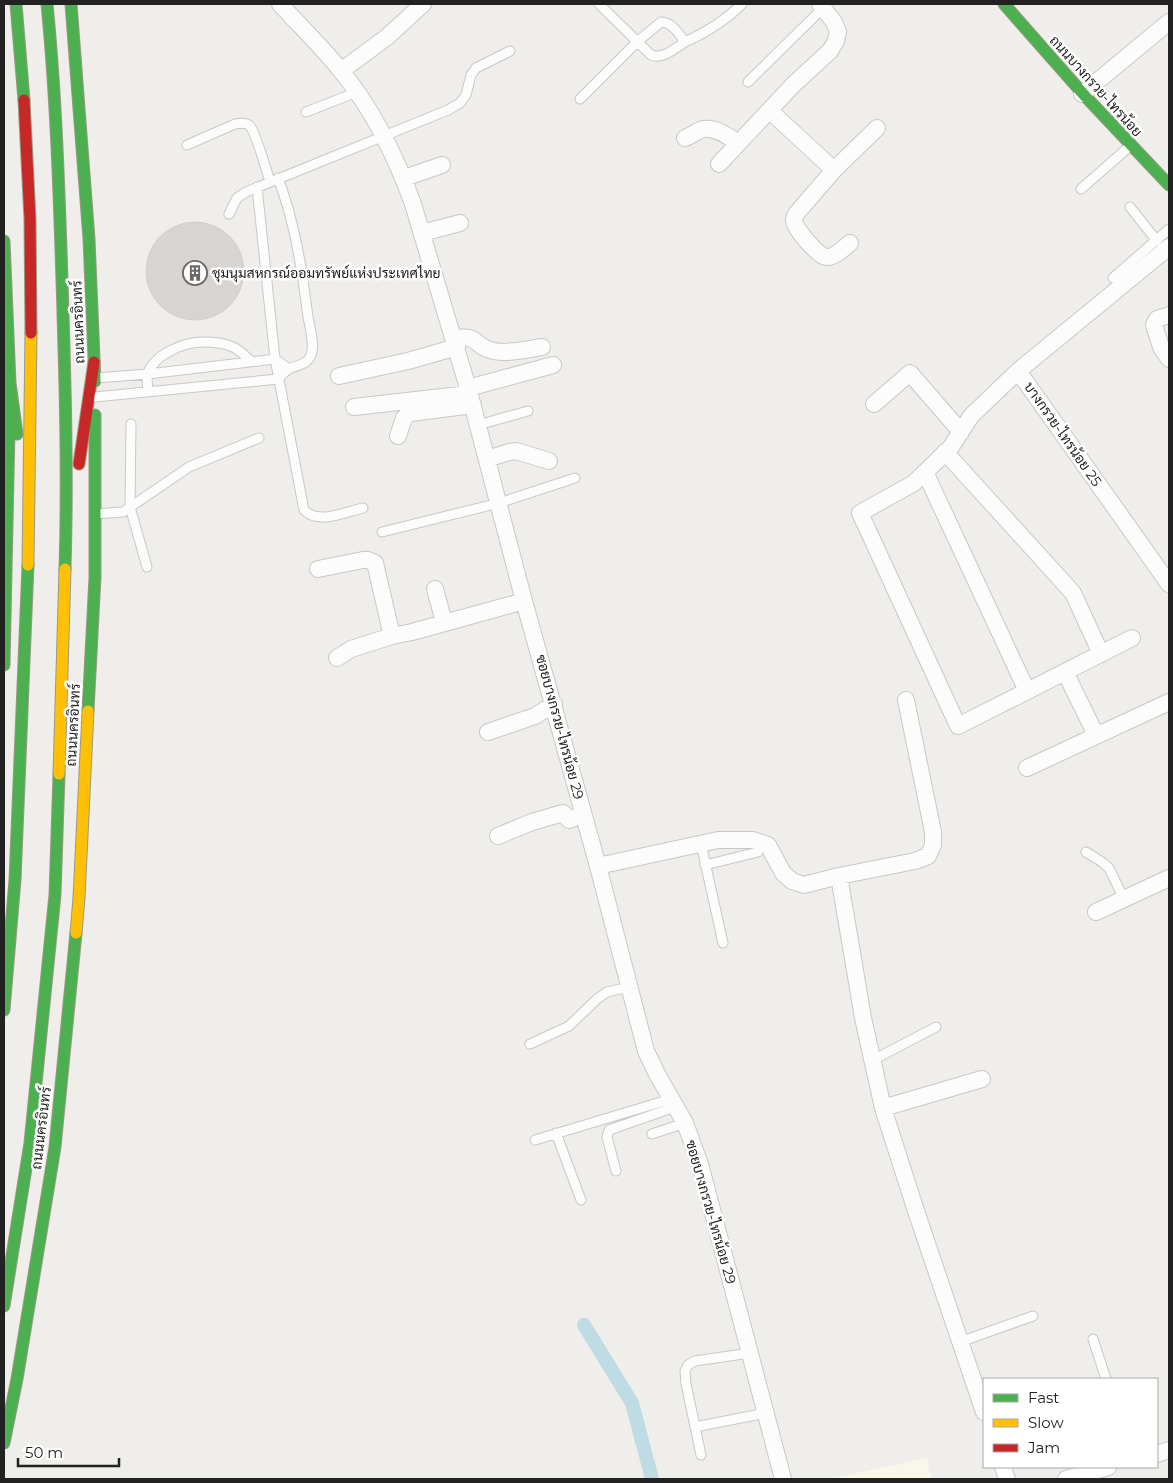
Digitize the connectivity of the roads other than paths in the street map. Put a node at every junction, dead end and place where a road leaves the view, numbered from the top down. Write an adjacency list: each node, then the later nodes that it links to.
1 (16, 4): 80 (main road)
2 (47, 4): 81 (main road, ถนนนครอินทร์)
3 (71, 4): 51 (main road, ถนนนครอินทร์)
4 (280, 4): 14 (street, ซอยบางกรวย-ไทรน้อย 29)
5 (423, 4): 14 (street)
6 (599, 4): 11 (lane)
7 (742, 4): 12 (lane)
8 (1004, 4): 17 (main road, ถนนบางกรวย-ไทรน้อย)
9 (821, 6): 15 (lane); 19 (street)
10 (1169, 22): 17 (street)
11 (636, 42): 12 (lane); 12 (lane); 18 (lane)
12 (685, 42)
13 (510, 51): 22 (lane)
14 (341, 71): 16 (street, ซอยบางกรวย-ไทรน้อย 29)
15 (748, 82)
16 (357, 92): 20 (lane); 22 (street, ซอยบางกรวย-ไทรน้อย 29)
17 (1082, 94): 26 (main road, ถนนบางกรวย-ไทรน้อย)
18 (580, 99)
19 (770, 110): 24 (street); 29 (street)
20 (306, 112)
21 (877, 128): 29 (street)
22 (384, 135): 30 (street, ซอยบางกรวย-ไทรน้อย 29); 31 (lane)
23 (685, 138): 24 (street)
24 (738, 143): 27 (street)
25 (188, 145): 31 (lane)
26 (1130, 146): 32 (main road, ถนนบางกรวย-ไทรน้อย); 34 (lane)
27 (719, 164)
28 (442, 165): 30 (street)
29 (834, 170): 41 (street)
30 (404, 178): 39 (street, ซอยบางกรวย-ไทรน้อย 29)
31 (274, 179): 33 (lane); 53 (lane)
32 (1169, 185)
33 (257, 187): 36 (lane); 48 (lane)
34 (1081, 189)
35 (1130, 207): 42 (lane)
36 (229, 214)
37 (460, 224): 39 (street)
38 (1169, 229): 42 (lane)
39 (422, 233): 46 (street, ซอยบางกรวย-ไทรน้อย 29)
40 (4, 241): 44 (main road)
41 (850, 243)
42 (1163, 244): 43 (lane); 54 (street, บางกรวย-ไทรน้อย 25)
43 (1112, 278)
44 (5, 309): 59 (main road)
45 (1169, 314): 49 (street)
46 (455, 342): 47 (street); 56 (street); 61 (street, ซอยบางกรวย-ไทรน้อย 29)
47 (542, 347)
48 (275, 359): 50 (lane); 53 (lane); 58 (lane)
49 (1169, 359)
50 (251, 361): 55 (lane); 55 (lane)
51 (94, 362): 57 (main road, ถนนนครอินทร์); 81 (main road)
52 (553, 365): 61 (street)
53 (289, 369): 58 (lane)
54 (1018, 371): 68 (street); 85 (street, บางกรวย-ไทรน้อย 25)
55 (148, 374): 57 (lane); 60 (lane)
56 (339, 376)
57 (95, 378): 62 (main road, ถนนนครอินทร์)
58 (278, 379): 60 (lane); 78 (lane)
59 (10, 383): 80 (main road); 91 (main road)
60 (148, 392): 62 (lane)
61 (470, 396): 64 (street); 67 (street, ซอยบางกรวย-ไทรน้อย 29); 69 (street)
62 (95, 397): 79 (main road, ถนนนครอินทร์)
63 (874, 404): 68 (street)
64 (354, 407)
65 (528, 412): 67 (lane)
66 (131, 424): 77 (lane)
67 (478, 425): 72 (street, ซอยบางกรวย-ไทรน้อย 29)
68 (961, 432): 71 (street)
69 (398, 436)
70 (259, 438): 77 (lane)
71 (945, 452): 74 (street); 92 (street)
72 (487, 459): 73 (street); 76 (street, ซอยบางกรวย-ไทรน้อย 29)
73 (549, 461)
74 (925, 472): 96 (street); 96 (street)
75 (575, 478): 76 (lane)
76 (499, 503): 82 (lane); 87 (street, ซอยบางกรวย-ไทรน้อย 29)
77 (130, 507): 79 (lane); 83 (lane)
78 (363, 508)
79 (95, 514): 138 (main road, ถนนนครอินทร์)
80 (29, 527): 116 (main road)
81 (66, 532): 129 (main road, ถนนนครอินทร์)
82 (382, 532)
83 (147, 567)
84 (318, 569): 89 (street)
85 (1169, 584)
86 (435, 588): 88 (street)
87 (524, 601): 88 (street); 99 (street, ซอยบางกรวย-ไทรน้อย 29)
88 (444, 622): 89 (street)
89 (392, 636): 93 (street)
90 (1132, 638): 92 (street)
91 (4, 649): 94 (main road)
92 (1101, 654): 95 (street)
93 (338, 658)
94 (4, 665)
95 (1065, 672): 96 (street); 101 (street)
96 (1027, 691)
97 (906, 700): 110 (street)
98 (1169, 702): 101 (street)
99 (554, 704): 100 (street); 103 (street, ซอยบางกรวย-ไทรน้อย 29)
100 (488, 732)
101 (1096, 735): 102 (street)
102 (1027, 768)
103 (583, 815): 104 (street); 109 (street, ซอยบางกรวย-ไทรน้อย 29)
104 (498, 836)
105 (701, 844): 108 (lane); 109 (street); 110 (street)
106 (758, 852): 108 (lane)
107 (1086, 852): 112 (lane)
108 (705, 865): 114 (lane)
109 (598, 866): 115 (street, ซอยบางกรวย-ไทรน้อย 29)
110 (839, 876): 119 (street)
111 (1169, 878): 112 (street)
112 (1124, 899): 113 (street)
113 (1096, 912)
114 (723, 943)
115 (629, 987): 118 (lane); 121 (street, ซอยบางกรวย-ไทรน้อย 29)
116 (4, 1010)
117 (936, 1027): 119 (lane)
118 (530, 1044)
119 (873, 1060): 122 (street)
120 (982, 1079): 122 (street)
121 (673, 1103): 123 (street, ซอยบางกรวย-ไทรน้อย 29); 124 (lane); 127 (lane)
122 (883, 1108): 132 (street)
123 (685, 1124): 125 (lane); 133 (street, ซอยบางกรวย-ไทรน้อย 29)
124 (556, 1133): 126 (lane); 128 (lane)
125 (652, 1134)
126 (535, 1140)
127 (616, 1171)
128 (581, 1200)
129 (4, 1306)
130 (1033, 1316): 132 (lane)
131 (1093, 1339): 134 (lane)
132 (960, 1342): 135 (street)
133 (750, 1353): 136 (street, ซอยบางกรวย-ไทรน้อย 29); 137 (lane)
134 (1106, 1378)
135 (983, 1409)
136 (766, 1413): 137 (lane); 141 (street, ซอยบางกรวย-ไทรน้อย 29)
137 (695, 1427): 139 (lane)
138 (4, 1443)
139 (701, 1455)
140 (1104, 1468): 142 (street)
141 (783, 1479)
142 (1066, 1479)

